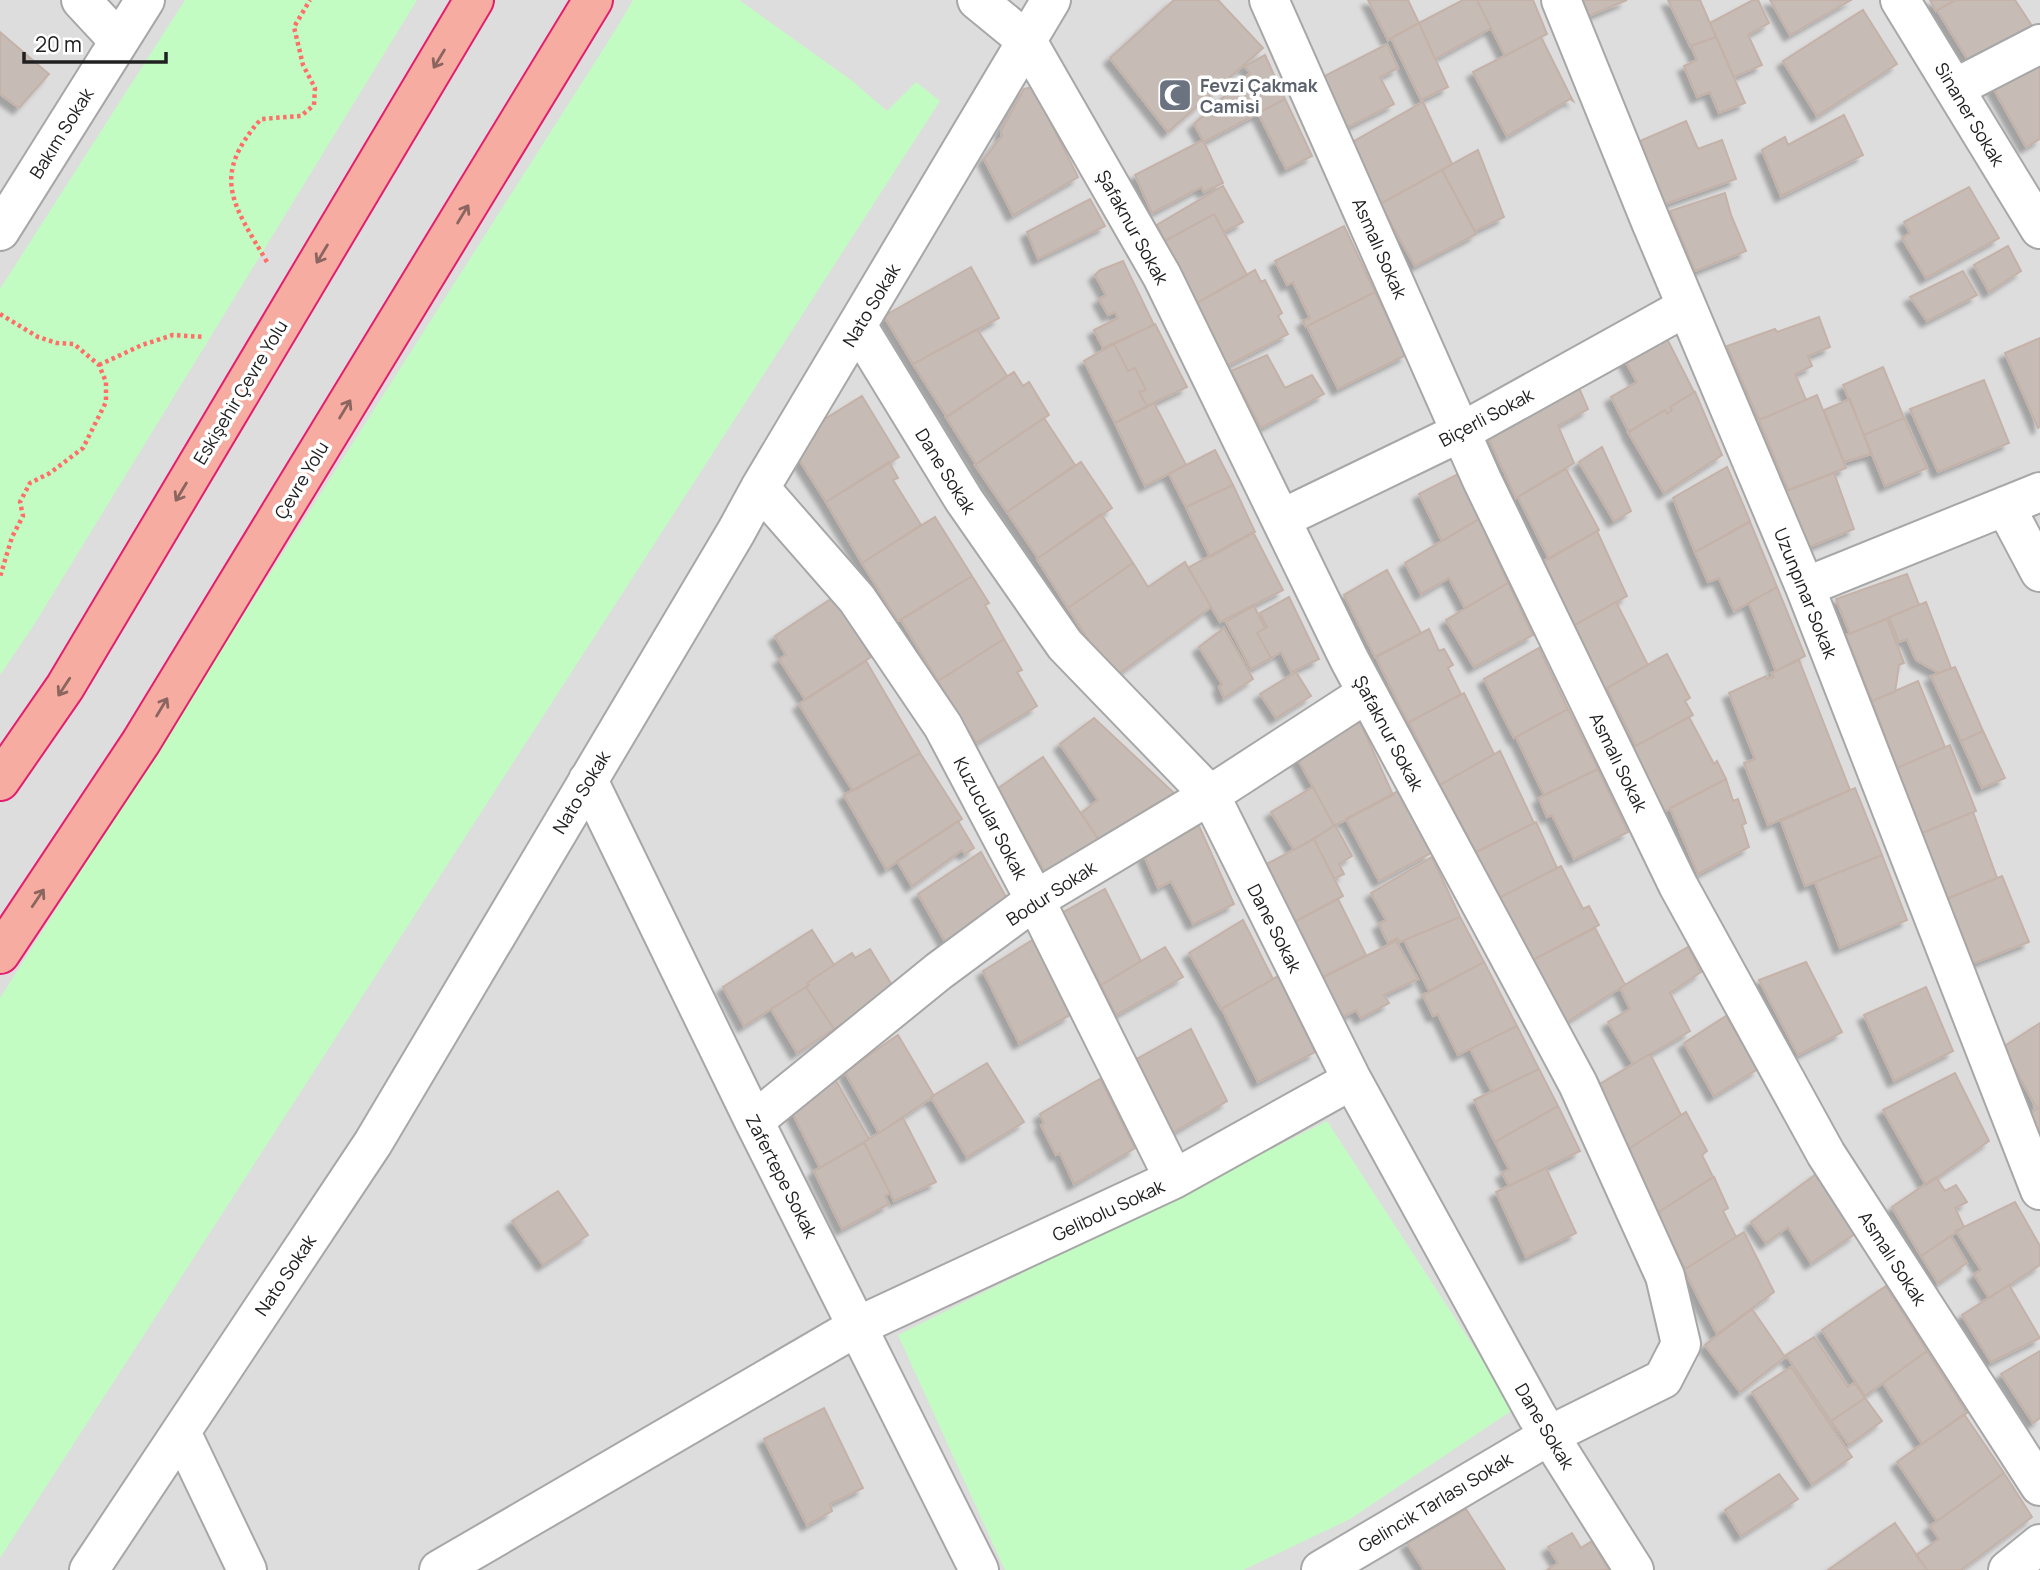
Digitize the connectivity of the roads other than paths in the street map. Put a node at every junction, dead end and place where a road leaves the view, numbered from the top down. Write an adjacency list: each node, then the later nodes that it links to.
1 (81, 0): 10 (street)
2 (145, 0): 10 (street, Bakım Sokak)
3 (474, 0): 27 (highway, Eskişehir Çevre Yolu, one-way to 27)
4 (593, 0): 30 (highway, Çevre Yolu, one-way to 4)
5 (977, 0): 11 (street, Şafaknur Sokak)
6 (1051, 0): 11 (street, Nato Sokak)
7 (1269, 0): 18 (street, Asmalı Sokak)
8 (1561, 0): 16 (street, Uzunpınar Sokak)
9 (1900, 0): 13 (street, Sinaner Sokak)
10 (119, 41): 15 (street, Bakım Sokak)
11 (1027, 41): 17 (street, Nato Sokak); 22 (street, Şafaknur Sokak)
12 (2040, 44): 13 (street)
13 (1955, 88): 14 (street, Sinaner Sokak)
14 (2040, 229)
15 (0, 231)
16 (1686, 307): 18 (street, Biçerli Sokak); 24 (street, Uzunpınar Sokak)
17 (858, 327): 19 (street, Nato Sokak); 28 (street, Dane Sokak)
18 (1461, 432): 22 (street, Biçerli Sokak); 38 (street, Asmalı Sokak)
19 (760, 488): 26 (street, Nato Sokak); 29 (street, Kuzucular Sokak)
20 (2040, 492): 21 (street)
21 (2005, 506): 23 (street); 24 (street)
22 (1281, 519): 25 (street, Şafaknur Sokak)
23 (2040, 572)
24 (1805, 587): 34 (street, Uzunpınar Sokak)
25 (1367, 693): 28 (street, Bodur Sokak); 37 (street, Şafaknur Sokak)
26 (588, 780): 32 (street, Zafertepe Sokak); 36 (street, Nato Sokak)
27 (0, 781)
28 (1210, 795): 29 (street, Bodur Sokak); 31 (street, Dane Sokak)
29 (1035, 900): 32 (street, Bodur Sokak); 33 (street, Kuzucular Sokak)
30 (0, 954)
31 (1352, 1080): 33 (street, Gelibolu Sokak); 37 (street, Dane Sokak)
32 (754, 1121): 35 (street, Zafertepe Sokak)
33 (1174, 1179): 35 (street, Gelibolu Sokak)
34 (2040, 1190)
35 (858, 1326): 42 (street, Gelibolu Sokak); 43 (street, Zafertepe Sokak)
36 (181, 1432): 40 (street, Nato Sokak); 41 (street)
37 (1550, 1435): 44 (street, Gelincik Tarlası Sokak); 45 (street, Dane Sokak)
38 (2040, 1486)
39 (2040, 1544): 46 (street)
40 (89, 1570)
41 (247, 1570)
42 (439, 1570)
43 (979, 1570)
44 (1321, 1570)
45 (1634, 1570)
46 (2008, 1570)

